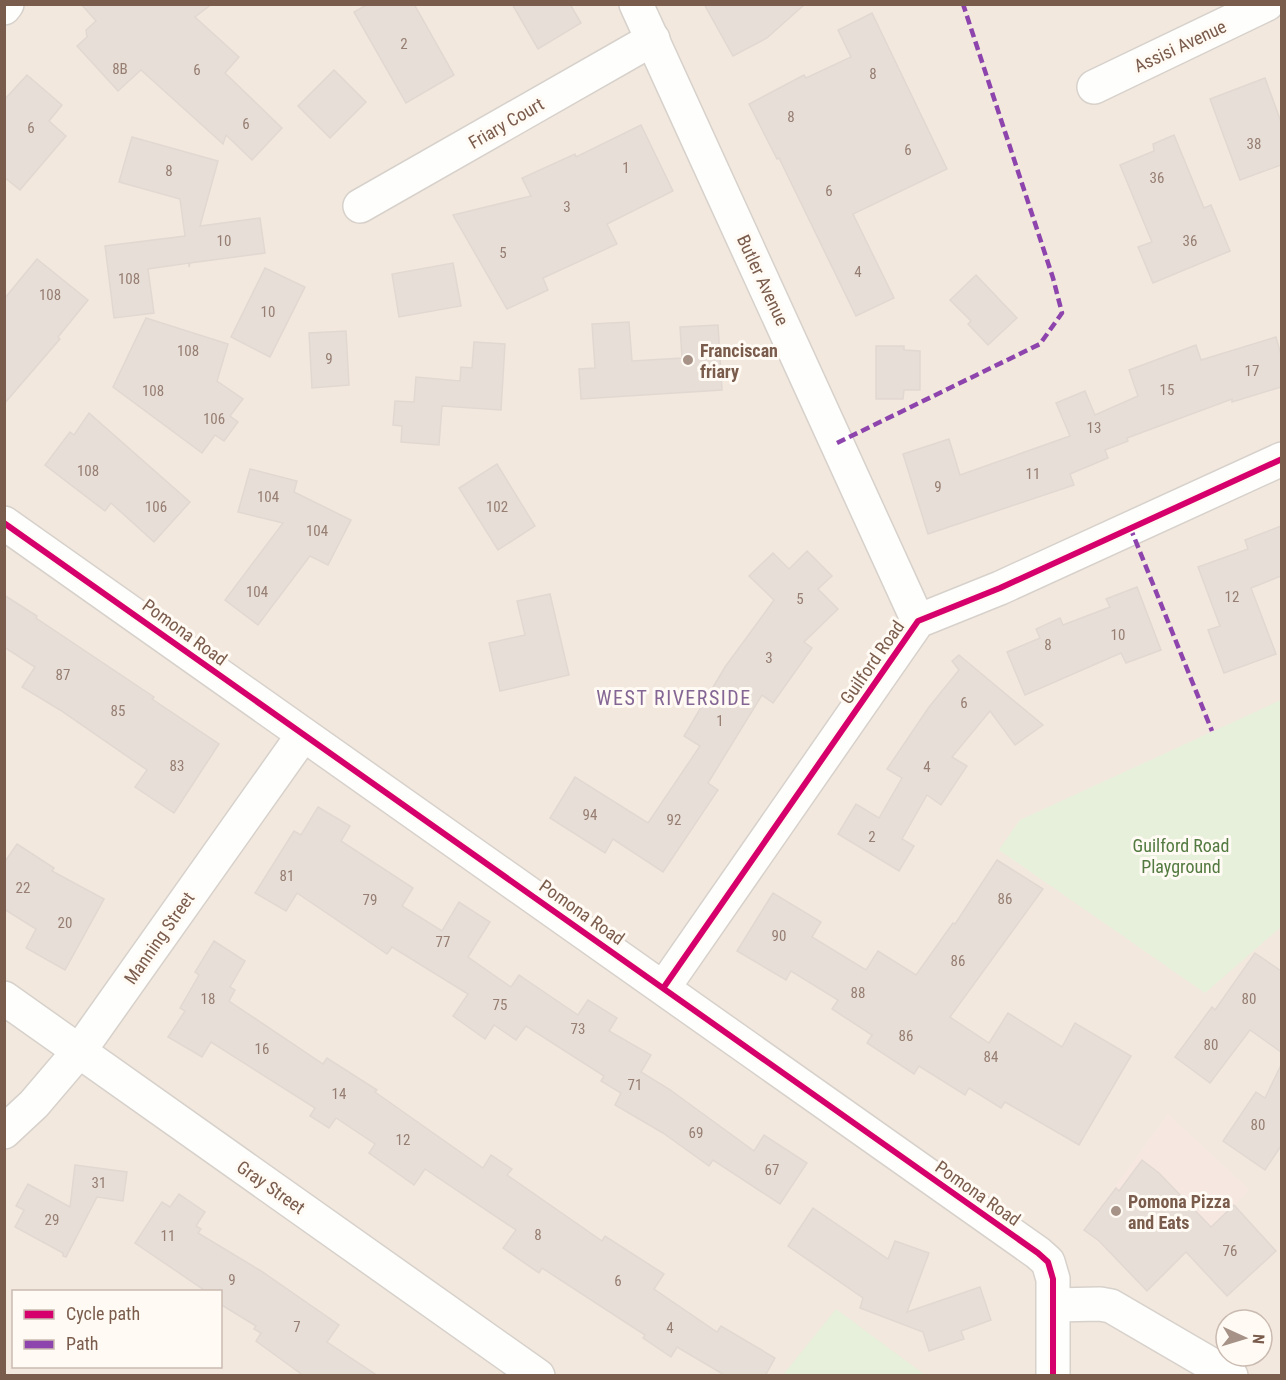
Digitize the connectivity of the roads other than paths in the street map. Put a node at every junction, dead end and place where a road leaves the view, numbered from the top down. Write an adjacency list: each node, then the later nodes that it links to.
1 (636, 4): 3 (street, Butler Avenue)
2 (1267, 4): 4 (street, Assisi Avenue)
3 (653, 39): 5 (street, Friary Court); 8 (street, Butler Avenue)
4 (1094, 87)
5 (360, 206)
6 (1281, 459): 8 (street, Guilford Road)
7 (4, 523): 9 (street, Pomona Road)
8 (918, 621): 10 (street, Guilford Road)
9 (303, 735): 10 (street, Pomona Road); 12 (street, Manning Street)
10 (664, 987): 14 (street, Pomona Road)
11 (4, 998): 12 (street, Gray Street)
12 (80, 1050): 13 (street, Manning Street); 15 (street, Gray Street)
13 (4, 1132)
14 (1054, 1305): 16 (street, Pomona Road); 17 (street)
15 (538, 1376)
16 (1053, 1376)
17 (1231, 1376)

